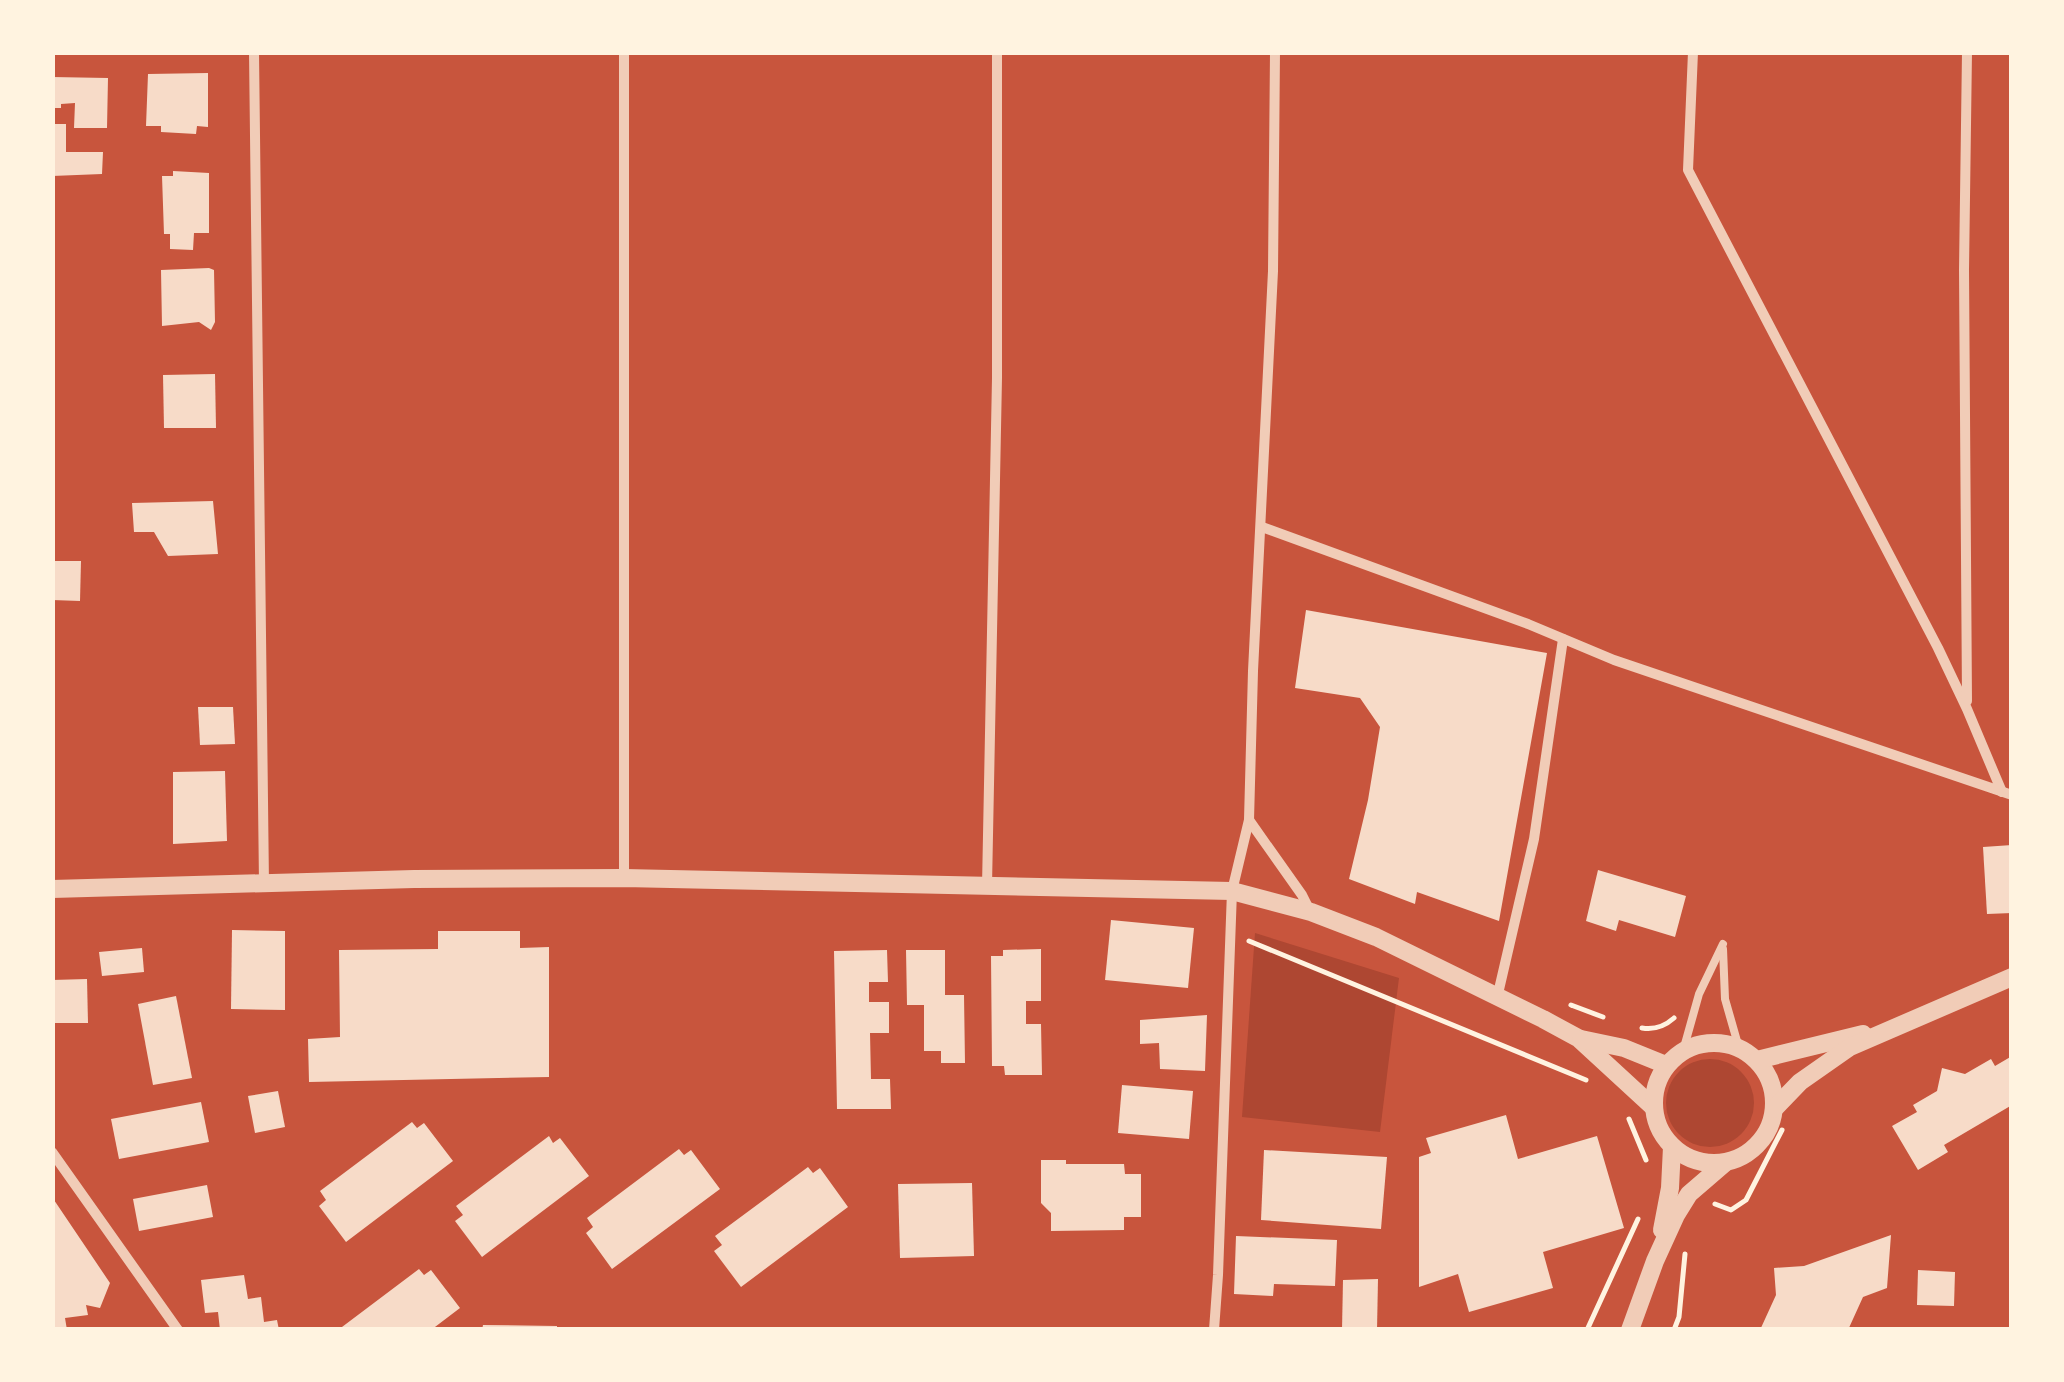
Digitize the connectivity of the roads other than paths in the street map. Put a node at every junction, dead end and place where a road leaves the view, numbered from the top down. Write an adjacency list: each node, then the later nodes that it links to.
1 (254, 52): 13 (street)
2 (624, 52): 12 (street)
3 (997, 52): 14 (street)
4 (1275, 52): 7 (street)
5 (1693, 52): 9 (street)
6 (1967, 52): 9 (street)
7 (1262, 527): 8 (street); 11 (street)
8 (1563, 639): 10 (street); 19 (street)
9 (1967, 708): 10 (street)
10 (2007, 793)
11 (1248, 820): 16 (street); 17 (street)
12 (624, 878): 13 (street); 14 (street)
13 (264, 884): 15 (street)
14 (987, 887): 16 (street)
15 (52, 889)
16 (1232, 891): 17 (street); 33 (street)
17 (1311, 912): 19 (street)
18 (2012, 976): 20 (street)
19 (1498, 998): 21 (street)
20 (1898, 1025): 24 (street); 27 (street)
21 (1578, 1038): 25 (street); 26 (street)
22 (1739, 1048): 23 (street); 23 (lane); 24 (street)
23 (1683, 1050): 25 (street)
24 (1757, 1060): 27 (street)
25 (1666, 1065): 26 (street)
26 (1653, 1108): 28 (street)
27 (1774, 1109): 30 (street)
28 (1672, 1147): 30 (street); 31 (street)
29 (52, 1152): 32 (street)
30 (1725, 1163): 31 (street)
31 (1655, 1262): 34 (street)
32 (178, 1330)
33 (1214, 1330)
34 (1630, 1330)

